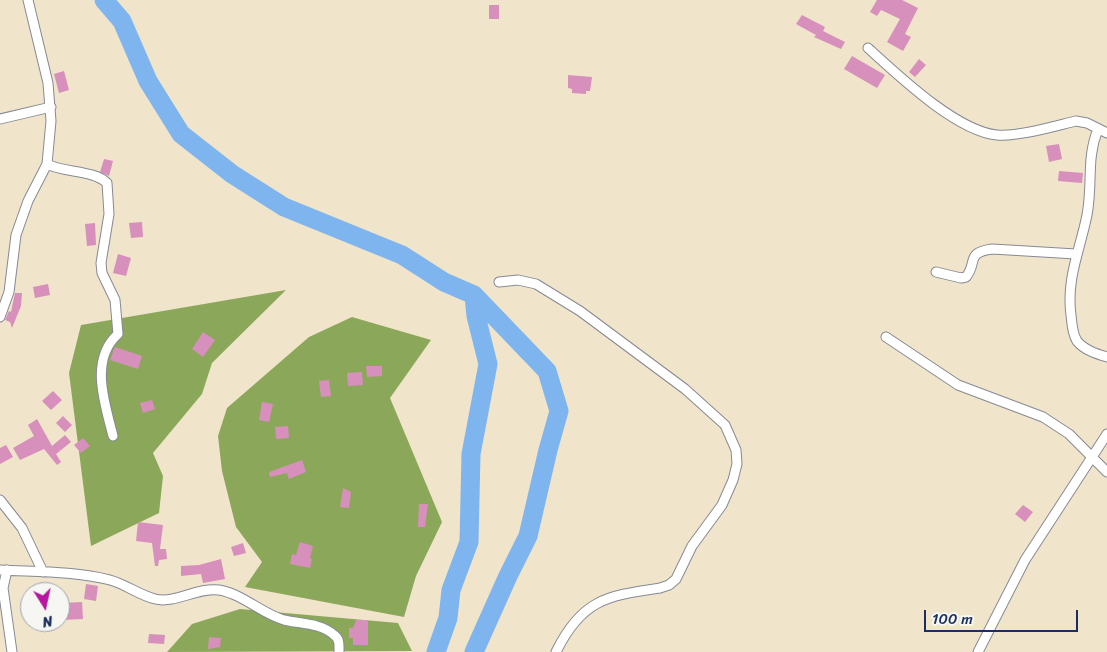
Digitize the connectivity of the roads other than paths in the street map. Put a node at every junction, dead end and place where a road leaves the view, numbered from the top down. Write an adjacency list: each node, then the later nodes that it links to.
1 (28, 0): 3 (street)
2 (868, 48): 5 (street)
3 (51, 107): 4 (street); 7 (street)
4 (0, 119)
5 (1098, 128): 6 (street); 8 (street)
6 (1107, 133)
7 (47, 164): 11 (street); 15 (street)
8 (1076, 254): 9 (street); 13 (street)
9 (936, 272)
10 (499, 282): 23 (street)
11 (0, 317)
12 (886, 337): 16 (street)
13 (1107, 357)
14 (1107, 434): 16 (street)
15 (113, 436)
16 (1092, 454): 17 (street); 24 (street)
17 (1107, 472)
18 (0, 500): 20 (street)
19 (4, 570): 20 (street); 21 (street)
20 (43, 572): 22 (street)
21 (12, 652)
22 (339, 652)
23 (556, 652)
24 (978, 652)

